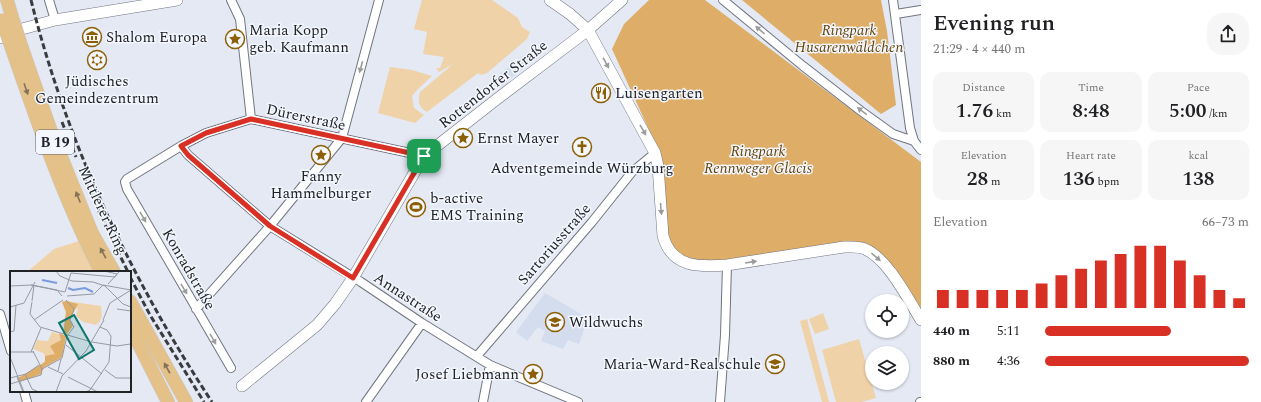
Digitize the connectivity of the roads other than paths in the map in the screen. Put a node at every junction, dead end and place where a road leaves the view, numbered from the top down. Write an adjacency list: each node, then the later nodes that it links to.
1 (7, 0): 12 (main road, B 19)
2 (49, 0): 13 (street)
3 (177, 0): 13 (street)
4 (231, 0): 17 (street)
5 (378, 0): 18 (street, one-way to 18)
6 (550, 0): 14 (street)
7 (622, 0): 14 (street, Rottendorfer Straße)
8 (723, 0): 19 (street, one-way to 8)
9 (893, 0): 11 (street)
10 (921, 10): 11 (street)
11 (896, 14): 19 (street)
12 (5, 16): 16 (main road, B 19, bridge)
13 (55, 20): 15 (street)
14 (588, 30): 22 (street, one-way to 22); 23 (street, Rottendorfer Straße)
15 (0, 38)
16 (18, 50): 27 (main road, Mittlerer Ring / B 19, one-way to 27); 28 (main road, Mittlerer Ring / B 19, one-way to 16)
17 (251, 119): 18 (street, Dürerstraße); 20 (street, Dürerstraße)
18 (342, 138): 23 (street, Dürerstraße); 25 (street)
19 (914, 141): 21 (street)
20 (181, 146): 24 (street, Dürerstraße); 25 (street, Annastraße)
21 (921, 150)
22 (655, 153): 26 (street, one-way to 26); 37 (street, Sartoriusstraße)
23 (424, 156): 29 (street, Rottendorfer Straße)
24 (125, 182): 31 (street, Konradstraße, one-way to 31)
25 (270, 226): 29 (street, Annastraße); 31 (street)
26 (727, 266): 33 (street, one-way to 33); 48 (street)
27 (100, 271)
28 (113, 271)
29 (353, 278): 34 (street, Annastraße); 40 (street, Rottendorfer Straße)
30 (131, 303): 44 (main road, one-way to 30)
31 (196, 309): 39 (street, Konradstraße, one-way to 39)
32 (0, 314): 36 (street)
33 (921, 320)
34 (422, 323): 37 (street, Annastraße); 45 (street)
35 (131, 329): 43 (main road)
36 (10, 348)
37 (476, 356): 38 (street, Annastraße)
38 (490, 364): 46 (street); 47 (street, Annastraße)
39 (231, 368)
40 (242, 386)
41 (24, 392): 42 (street)
42 (28, 402)
43 (168, 402)
44 (186, 402)
45 (366, 402)
46 (483, 402)
47 (578, 402)
48 (720, 402)

